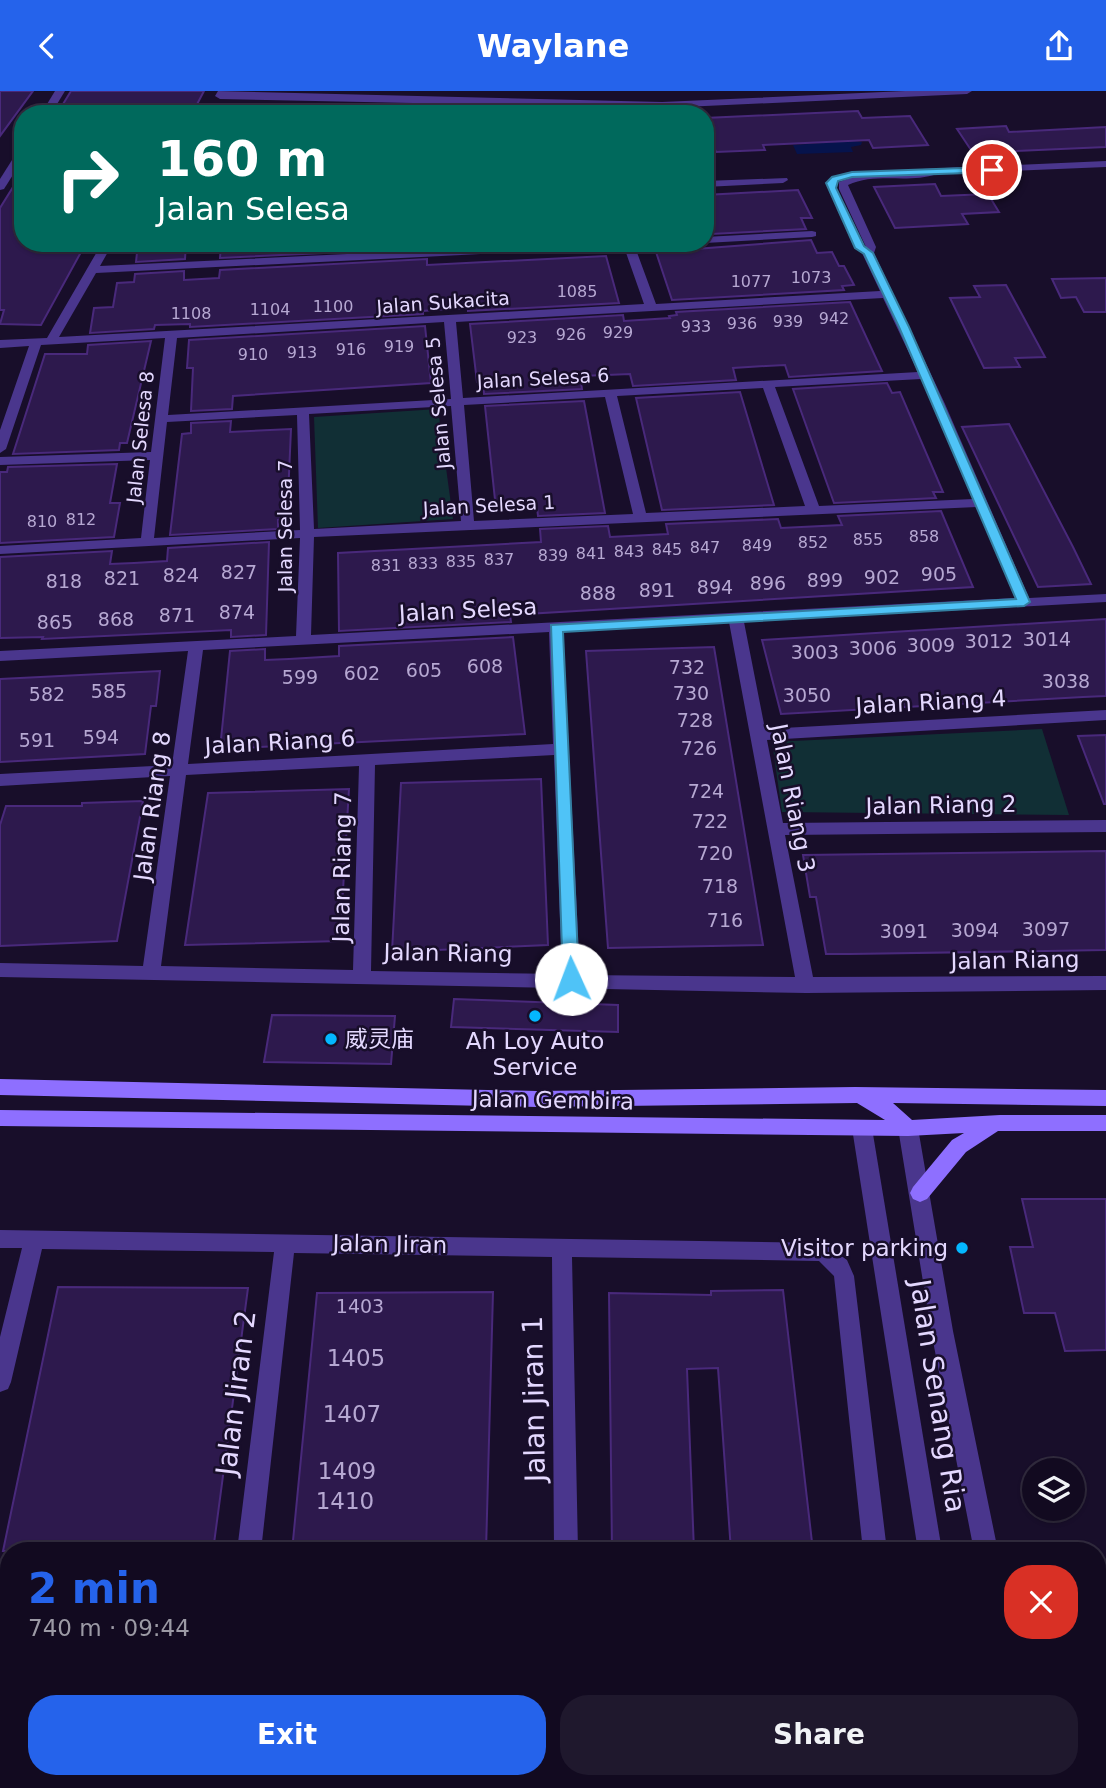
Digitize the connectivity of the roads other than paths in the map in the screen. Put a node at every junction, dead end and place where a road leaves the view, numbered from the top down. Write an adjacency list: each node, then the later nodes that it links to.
1 (734, 91): 6 (street)
2 (967, 91): 4 (street)
3 (222, 93): 5 (street)
4 (813, 95): 7 (street)
5 (628, 105)
6 (662, 105)
7 (676, 105)
8 (1106, 164): 10 (street)
9 (14, 165): 13 (street)
10 (933, 173): 19 (street); 19 (street)
11 (783, 180): 12 (street)
12 (714, 184)
13 (0, 186)
14 (812, 234): 15 (street)
15 (714, 239)
16 (103, 252): 20 (street)
17 (409, 252): 20 (street)
18 (631, 252): 22 (street)
19 (868, 253): 21 (street)
20 (92, 270): 25 (street)
21 (888, 294): 22 (street, Jalan Sukacita); 28 (street)
22 (651, 307): 23 (street, Jalan Sukacita)
23 (450, 319): 24 (street, Jalan Sukacita); 31 (street, Jalan Selesa 5)
24 (171, 336): 25 (street, Jalan Sukacita); 33 (street, Jalan Selesa 8)
25 (51, 341): 26 (street, Jalan Sukacita)
26 (37, 342): 27 (street, Jalan Sukacita); 34 (street)
27 (0, 344)
28 (926, 375): 29 (street, Jalan Selesa 6); 37 (street)
29 (768, 384): 30 (street, Jalan Selesa 6); 38 (street)
30 (610, 394): 31 (street, Jalan Selesa 6); 39 (street)
31 (459, 402): 32 (street, Jalan Selesa 6); 40 (street, Jalan Selesa 5)
32 (303, 411): 33 (street, Jalan Selesa 6); 41 (street, Jalan Selesa 7)
33 (162, 419): 35 (street, Jalan Selesa 8)
34 (0, 449)
35 (157, 456): 36 (street); 42 (street, Jalan Selesa 8)
36 (0, 461)
37 (980, 503): 38 (street, Jalan Selesa 1); 45 (street)
38 (813, 509): 39 (street, Jalan Selesa 1)
39 (640, 517): 40 (street, Jalan Selesa 1)
40 (468, 525): 41 (street, Jalan Selesa 1)
41 (307, 534): 42 (street, Jalan Selesa 1); 48 (street, Jalan Selesa 7)
42 (148, 542): 43 (street, Jalan Selesa 1)
43 (0, 550)
44 (1106, 598): 45 (street, Jalan Selesa)
45 (1024, 602): 46 (street, Jalan Selesa)
46 (736, 619): 47 (street, Jalan Selesa); 52 (street, Jalan Riang 3)
47 (556, 628): 48 (street, Jalan Selesa); 53 (street)
48 (303, 641): 49 (street, Jalan Selesa)
49 (196, 647): 50 (street, Jalan Selesa); 55 (street, Jalan Riang 8)
50 (0, 656)
51 (1106, 715): 52 (street, Jalan Riang 4)
52 (758, 735): 58 (street, Jalan Riang 3)
53 (562, 748): 54 (street, Jalan Riang 6); 62 (street)
54 (367, 759): 55 (street, Jalan Riang 6); 61 (street, Jalan Riang 7)
55 (181, 770): 56 (street, Jalan Riang 6); 60 (street, Jalan Riang 8)
56 (0, 780)
57 (1106, 826): 58 (street, Jalan Riang 2)
58 (776, 829): 64 (street, Jalan Riang 3)
59 (0, 970): 60 (street, Jalan Riang)
60 (151, 972): 61 (street, Jalan Riang)
61 (362, 976): 62 (street, Jalan Riang)
62 (571, 979): 64 (street, Jalan Riang)
63 (1106, 983): 64 (street, Jalan Riang)
64 (806, 986)
65 (0, 1087): 66 (main road, Jalan Gembira)
66 (855, 1095): 67 (main road, Jalan Gembira); 69 (main road)
67 (912, 1096): 68 (main road, Jalan Gembira); 69 (main road)
68 (1106, 1098)
69 (884, 1107): 73 (main road); 74 (main road)
70 (0, 1118): 73 (main road, Jalan Gembira)
71 (999, 1123): 72 (main road, Jalan Gembira); 74 (main road, Jalan Gembira); 75 (main road)
72 (1106, 1123)
73 (862, 1128): 74 (main road, Jalan Gembira); 84 (street, Jalan Senang Ria)
74 (908, 1128): 75 (street, Jalan Senang Ria)
75 (920, 1193): 85 (street, Jalan Senang Ria)
76 (0, 1239): 77 (street, Jalan Jiran)
77 (34, 1239): 78 (street, Jalan Jiran); 80 (street)
78 (285, 1243): 79 (street, Jalan Jiran); 81 (street, Jalan Jiran 2)
79 (562, 1247): 82 (street, Jalan Jiran 1); 83 (street, Jalan Jiran)
80 (0, 1383)
81 (250, 1542)
82 (566, 1542)
83 (874, 1542)
84 (929, 1542)
85 (984, 1542)

